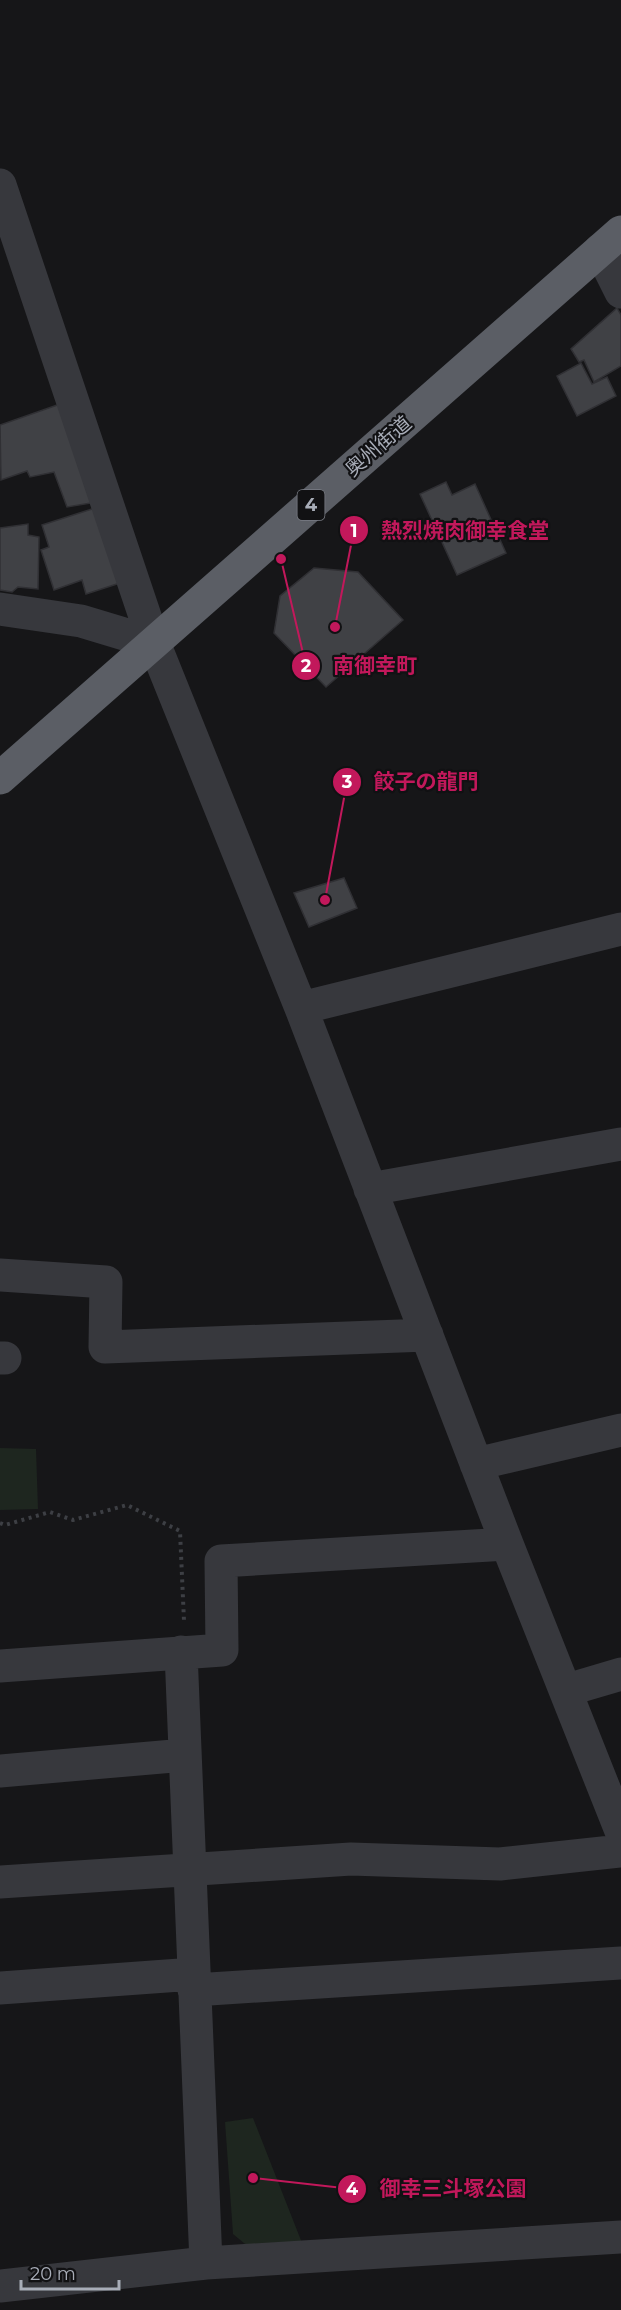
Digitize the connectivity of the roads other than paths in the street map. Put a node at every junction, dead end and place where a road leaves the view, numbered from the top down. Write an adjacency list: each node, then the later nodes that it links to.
1 (0, 185): 5 (street)
2 (610, 241): 3 (street); 5 (highway, 奥州街道 / 4)
3 (621, 292)
4 (0, 609): 5 (street)
5 (154, 643): 6 (highway, 奥州街道 / 4); 8 (street)
6 (0, 778)
7 (621, 929): 8 (street)
8 (301, 1008): 10 (street)
9 (621, 1144): 10 (street)
10 (370, 1189): 12 (street)
11 (0, 1275): 12 (street)
12 (427, 1335): 14 (street)
13 (621, 1431): 14 (street)
14 (476, 1464): 15 (street)
15 (507, 1544): 16 (street); 19 (street)
16 (183, 1639): 17 (street); 20 (street)
17 (0, 1666)
18 (621, 1674): 19 (street)
19 (567, 1690): 22 (street)
20 (185, 1755): 21 (street); 24 (street)
21 (0, 1771)
22 (621, 1831)
23 (621, 1851): 24 (street)
24 (191, 1868): 25 (street); 27 (street)
25 (0, 1882)
26 (621, 1963): 27 (street)
27 (194, 1982): 28 (street); 30 (street)
28 (0, 1988)
29 (621, 2237): 30 (street)
30 (206, 2263): 31 (street)
31 (0, 2286)

